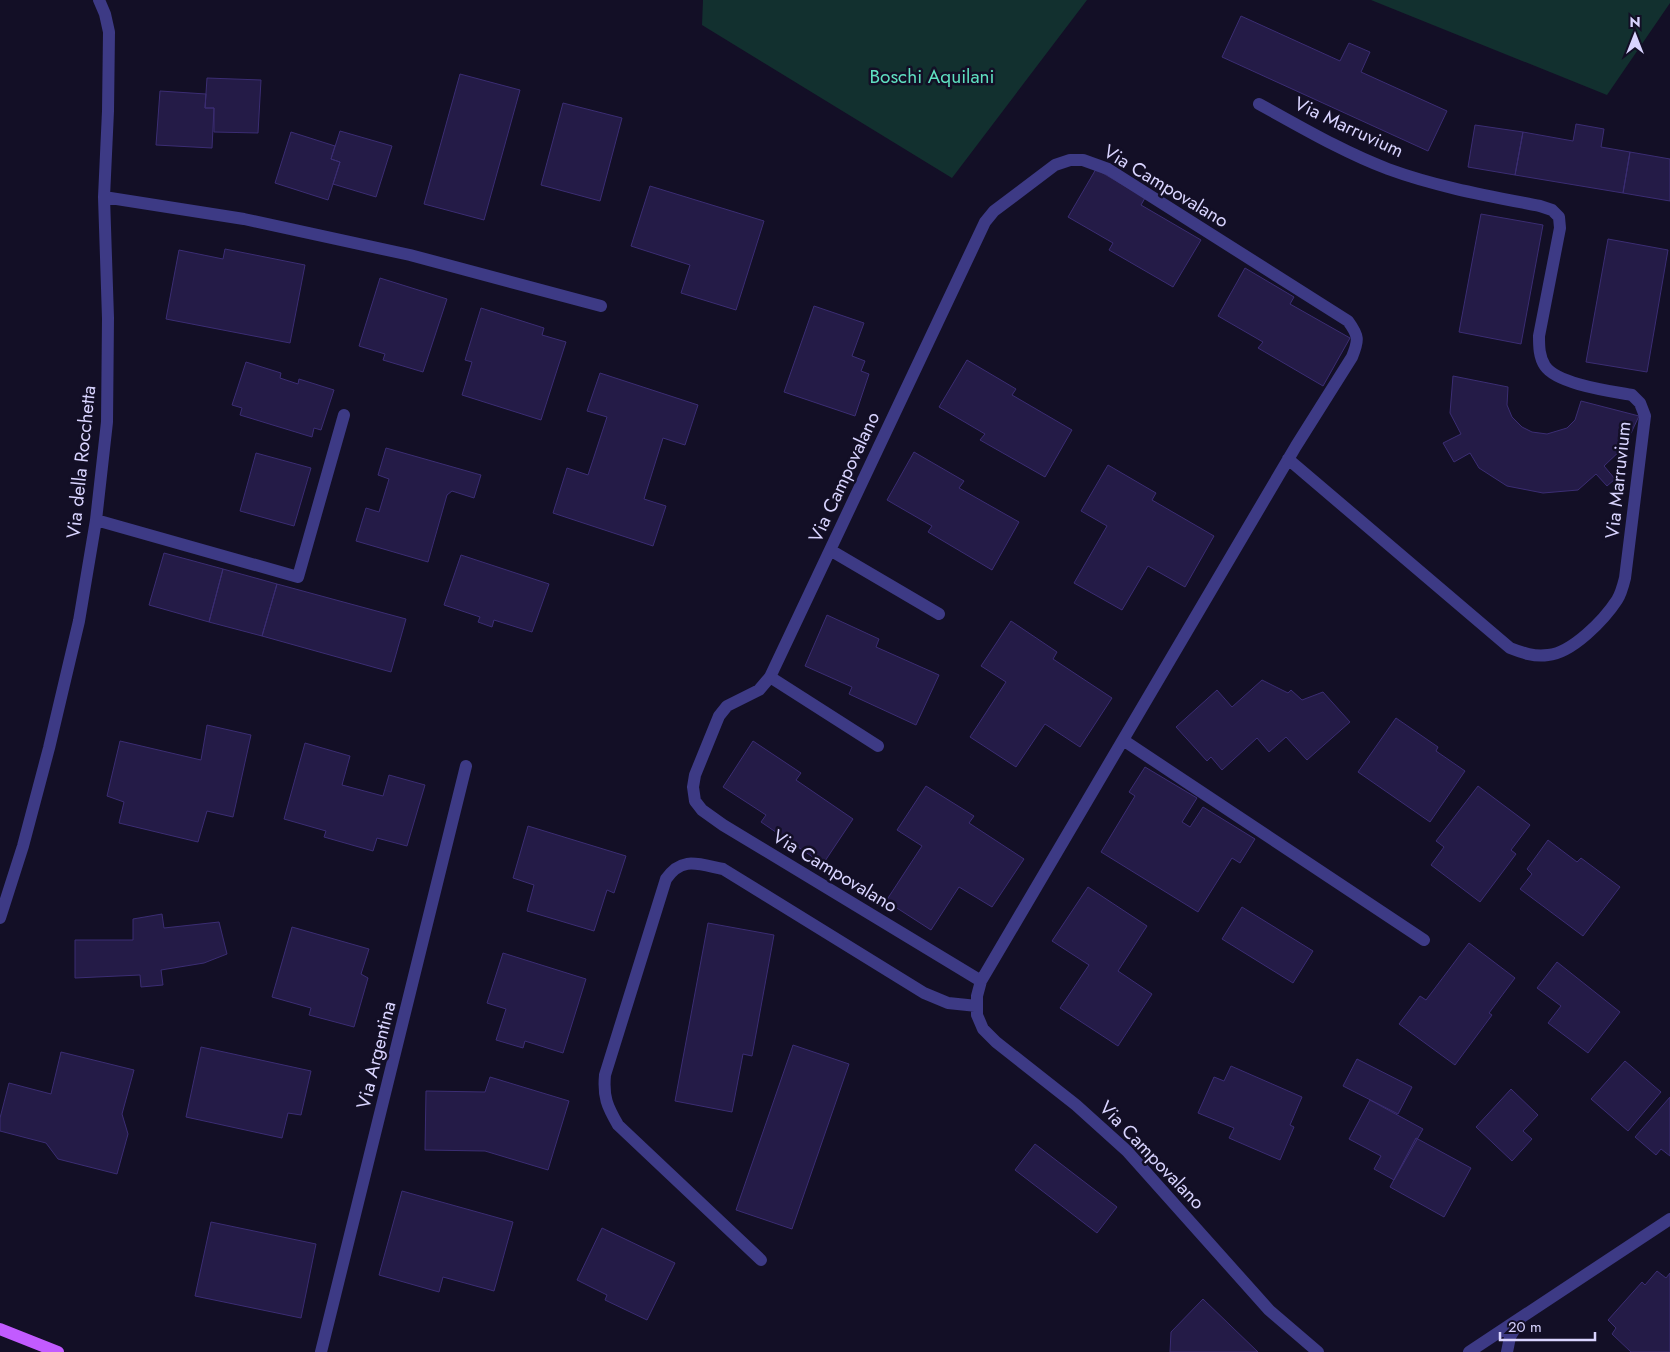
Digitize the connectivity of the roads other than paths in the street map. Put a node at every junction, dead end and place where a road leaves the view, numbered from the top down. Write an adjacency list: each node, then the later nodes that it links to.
1 (98, 0): 3 (street, Via della Rocchetta)
2 (1259, 104): 6 (street, Via Marruvium)
3 (104, 197): 4 (street); 7 (street, Via della Rocchetta)
4 (602, 306)
5 (344, 415): 7 (street)
6 (1288, 459): 8 (street, Via Campovalano); 11 (street, Via Campovalano)
7 (96, 520): 14 (street, Via della Rocchetta)
8 (830, 550): 9 (street); 10 (street, Via Campovalano)
9 (939, 614)
10 (770, 677): 12 (street); 16 (street, Via Campovalano)
11 (1123, 740): 15 (street); 16 (street, Via Campovalano)
12 (878, 746)
13 (466, 766): 23 (street, Via Argentina)
14 (0, 918)
15 (1424, 940)
16 (981, 981): 17 (street, Via Campovalano)
17 (977, 1006): 19 (street); 24 (street, Via Campovalano)
18 (1670, 1219): 20 (street)
19 (761, 1260)
20 (1523, 1316): 25 (street); 26 (street)
21 (0, 1329): 22 (main road)
22 (58, 1352)
23 (322, 1352)
24 (1318, 1352)
25 (1469, 1352)
26 (1507, 1352)

